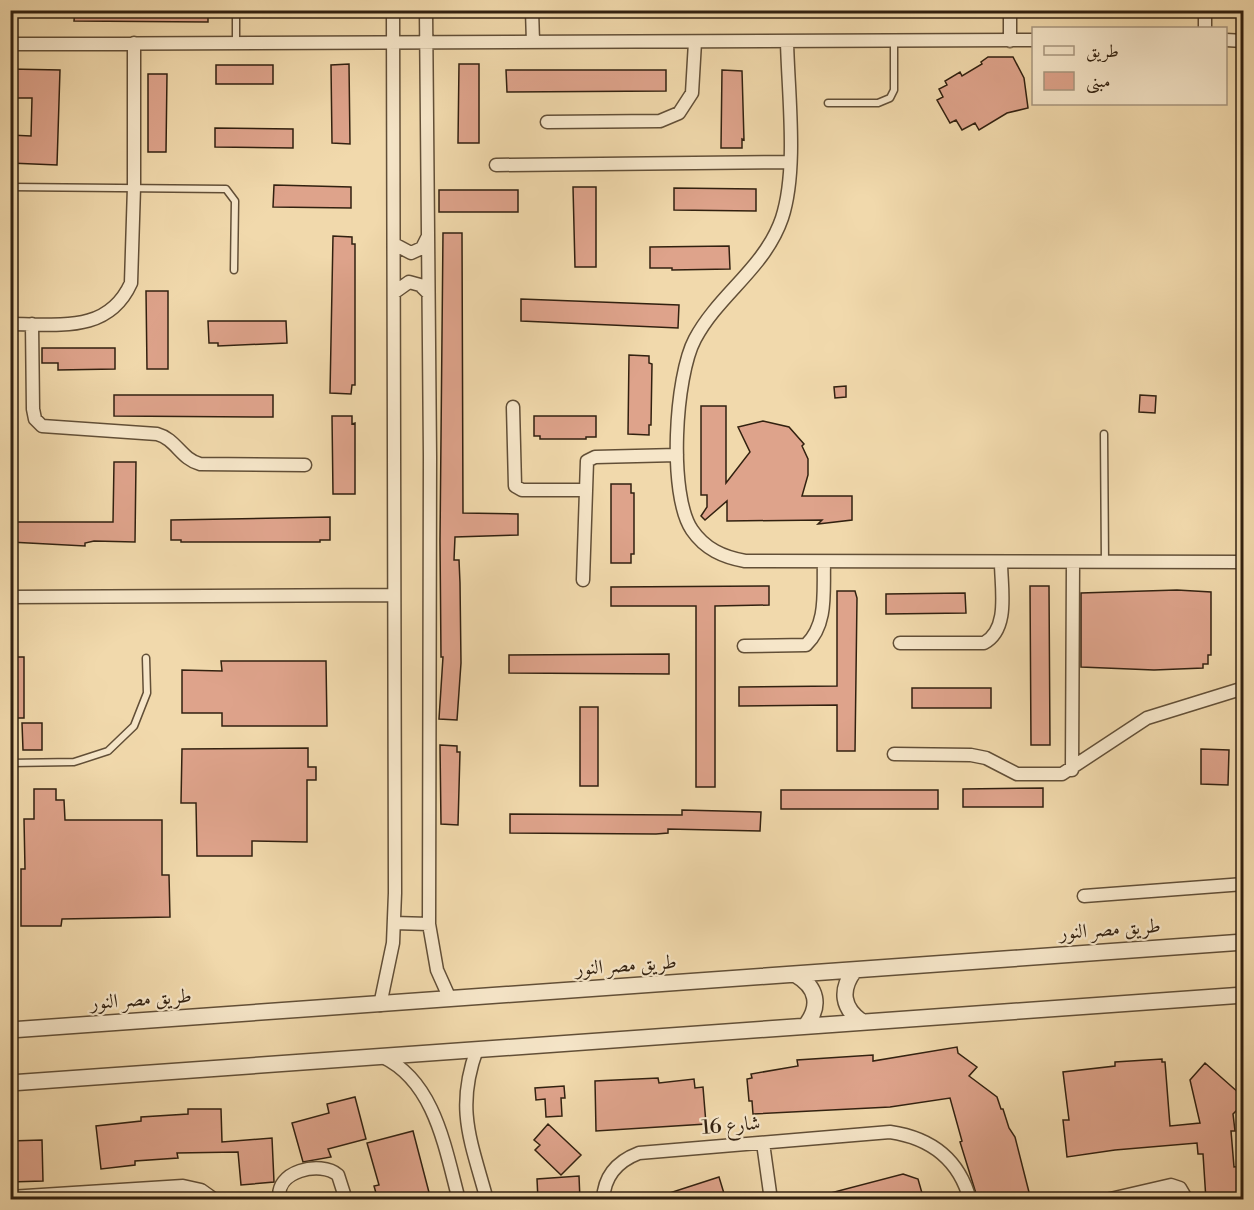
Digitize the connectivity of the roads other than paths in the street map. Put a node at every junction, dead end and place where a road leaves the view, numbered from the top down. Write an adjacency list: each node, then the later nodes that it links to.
1 (236, 10): 17 (lane)
2 (393, 10): 18 (street)
3 (426, 10): 19 (street)
4 (532, 10): 14 (street)
5 (1010, 10): 12 (street)
6 (1205, 10): 7 (street)
7 (1206, 27)
8 (1032, 40): 12 (street)
9 (1227, 40): 13 (street)
10 (787, 41): 11 (street); 15 (street); 23 (street)
11 (894, 41): 12 (street); 21 (lane)
12 (1010, 41)
13 (1244, 41)
14 (533, 42): 15 (street); 19 (street)
15 (695, 42): 22 (street)
16 (134, 43): 17 (street); 20 (street); 26 (street)
17 (236, 43): 18 (street)
18 (393, 43): 19 (street); 28 (street)
19 (426, 43): 27 (street)
20 (10, 44)
21 (828, 103)
22 (547, 122)
23 (789, 162): 24 (street); 36 (street)
24 (496, 165)
25 (10, 187): 26 (lane)
26 (134, 187): 29 (lane); 33 (street)
27 (427, 238): 28 (street); 31 (street)
28 (396, 245): 30 (street)
29 (234, 270)
30 (395, 292): 31 (street); 45 (street)
31 (428, 293): 57 (street)
32 (10, 324): 33 (street)
33 (32, 324): 37 (street)
34 (513, 407): 38 (street)
35 (1104, 434): 43 (lane)
36 (677, 455): 38 (street); 41 (street)
37 (305, 465)
38 (585, 490): 44 (street)
39 (1001, 562): 41 (street); 42 (street); 47 (street)
40 (1244, 562): 43 (street)
41 (824, 563): 48 (street)
42 (1073, 563): 43 (street); 53 (street)
43 (1105, 563)
44 (583, 580)
45 (393, 595): 46 (street); 56 (street)
46 (10, 597)
47 (900, 643)
48 (744, 646)
49 (146, 658): 52 (lane)
50 (1244, 688): 53 (street)
51 (894, 754): 53 (street)
52 (10, 763)
53 (1072, 770)
54 (1244, 884): 55 (street)
55 (1084, 896)
56 (394, 923): 57 (street); 63 (street)
57 (429, 924): 62 (street)
58 (1244, 942): 59 (street, طريق مصر النور)
59 (854, 971): 60 (street, طريق مصر النور); 64 (street)
60 (796, 975): 62 (street, طريق مصر النور); 65 (street)
61 (1244, 994): 64 (street)
62 (450, 999): 63 (street, طريق مصر النور)
63 (380, 1005): 66 (street, طريق مصر النور)
64 (862, 1022): 65 (street)
65 (806, 1025): 67 (street)
66 (10, 1030)
67 (477, 1049): 68 (street); 76 (street)
68 (382, 1056): 69 (street); 75 (street)
69 (11, 1082)
70 (763, 1143): 77 (street, شارع 16); 78 (street); 79 (street, شارع 16)
71 (10, 1197): 72 (street)
72 (215, 1200)
73 (280, 1200): 74 (street)
74 (346, 1200)
75 (459, 1200)
76 (487, 1200)
77 (603, 1200)
78 (771, 1200)
79 (970, 1200)
80 (1106, 1200): 81 (street)
81 (1186, 1200)

